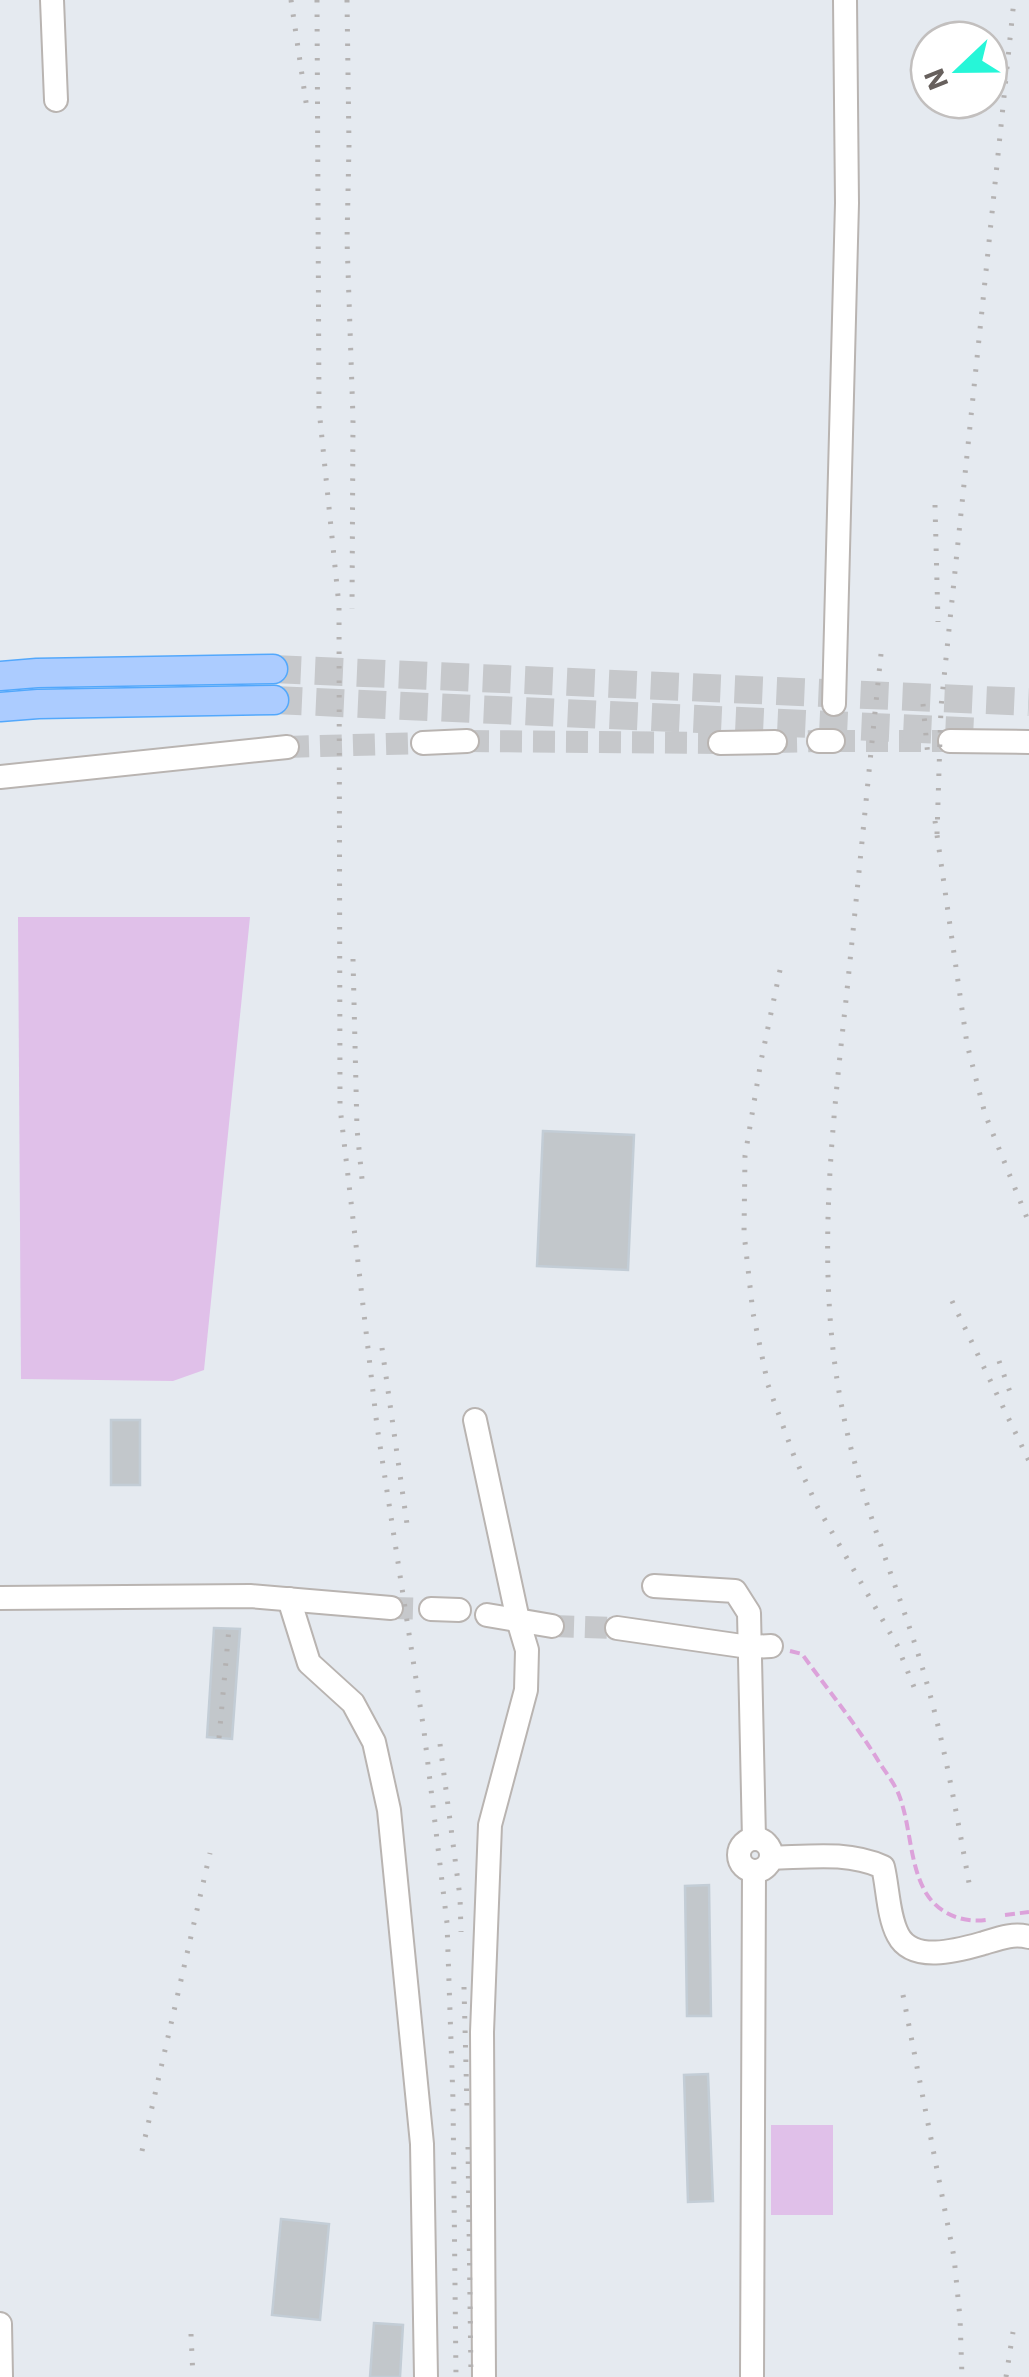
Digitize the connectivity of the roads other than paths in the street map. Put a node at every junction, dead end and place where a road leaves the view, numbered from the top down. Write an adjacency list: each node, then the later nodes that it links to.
1 (52, 0): 3 (street)
2 (845, 0): 7 (street)
3 (56, 100)
4 (274, 668): 5 (main road)
5 (0, 676)
6 (274, 700): 8 (main road)
7 (834, 704)
8 (0, 707)
9 (467, 741): 13 (street)
10 (776, 742): 14 (street)
11 (950, 742): 12 (street)
12 (1029, 742)
13 (423, 743)
14 (720, 743)
15 (287, 747): 16 (street)
16 (0, 777)
17 (475, 1420): 25 (street)
18 (654, 1586): 28 (street)
19 (0, 1598): 20 (street)
20 (289, 1600): 21 (street); 33 (street)
21 (391, 1608)
22 (431, 1610): 23 (street)
23 (459, 1610)
24 (486, 1615): 25 (street)
25 (518, 1620): 26 (street); 34 (street)
26 (552, 1626)
27 (617, 1628): 28 (street)
28 (760, 1647): 29 (street)
29 (762, 1865): 30 (street); 35 (street)
30 (1029, 1937)
31 (0, 2324): 32 (street)
32 (1, 2377)
33 (426, 2377)
34 (484, 2377)
35 (752, 2377)

